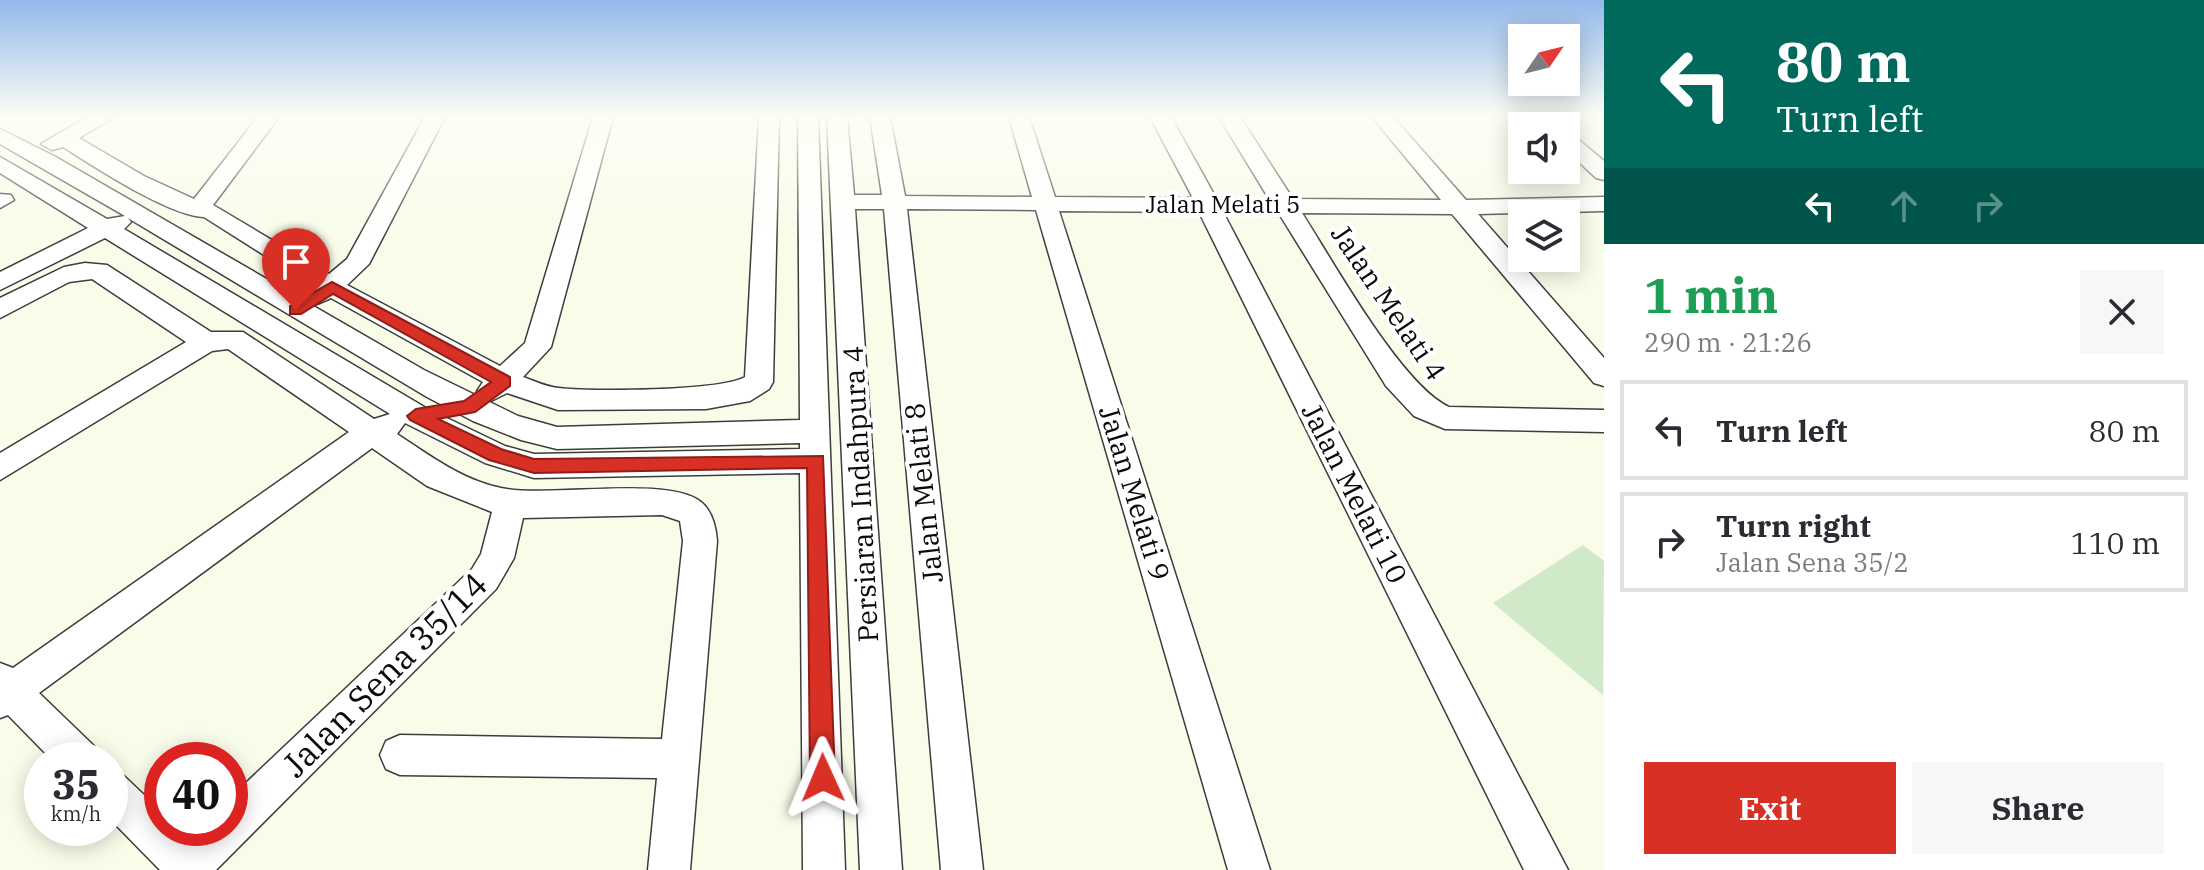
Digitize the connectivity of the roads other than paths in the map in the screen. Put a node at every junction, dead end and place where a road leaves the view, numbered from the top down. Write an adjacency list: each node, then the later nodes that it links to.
1 (38, 158): 25 (street)
2 (96, 158): 24 (street)
3 (238, 158): 24 (street)
4 (413, 158): 28 (street)
5 (591, 158): 33 (street)
6 (767, 158): 33 (street)
7 (809, 158): 38 (street, Persiaran Indahpura 4)
8 (839, 158): 17 (street, Persiaran Indahpura 4)
9 (887, 158): 18 (street, Jalan Melati 8)
10 (1033, 158): 19 (street, Jalan Melati 9)
11 (1182, 158): 20 (street, Jalan Melati 10)
12 (1255, 158): 21 (street, Jalan Melati 4)
13 (1416, 158): 23 (street)
14 (1587, 158): 16 (street)
15 (0, 164): 25 (street)
16 (1604, 173)
17 (842, 202): 18 (street, Jalan Melati 5); 49 (street, Persiaran Indahpura 4)
18 (895, 204): 19 (street, Jalan Melati 5); 50 (street, Jalan Melati 8)
19 (1048, 204): 20 (street, Jalan Melati 5); 51 (street, Jalan Melati 9)
20 (1207, 204): 21 (street, Jalan Melati 5); 52 (street, Jalan Melati 10)
21 (1285, 204): 23 (street, Jalan Melati 5); 36 (street, Jalan Melati 4)
22 (1604, 204): 23 (street, Jalan Melati 5)
23 (1458, 207): 32 (street)
24 (197, 210): 28 (street)
25 (112, 217): 26 (street); 27 (street); 30 (street); 35 (street)
26 (0, 264)
27 (0, 282)
28 (332, 287): 30 (street); 33 (street)
29 (0, 309): 31 (street)
30 (296, 310): 34 (street)
31 (206, 342): 37 (street); 39 (street)
32 (1604, 376)
33 (504, 381): 34 (street)
34 (469, 407): 35 (street); 38 (street)
35 (416, 416): 37 (street); 38 (street)
36 (1604, 421)
37 (373, 431): 40 (street); 41 (street)
38 (816, 446): 48 (street, Persiaran Indahpura 4)
39 (0, 468)
40 (510, 505): 44 (street); 46 (street, Jalan Sena 35/14)
41 (4, 691): 42 (street)
42 (60, 742)
43 (400, 755): 44 (street)
44 (679, 759): 47 (street)
45 (128, 802): 46 (street)
46 (206, 852)
47 (669, 870)
48 (824, 870)
49 (881, 870)
50 (962, 870)
51 (1249, 870)
52 (1547, 870)

